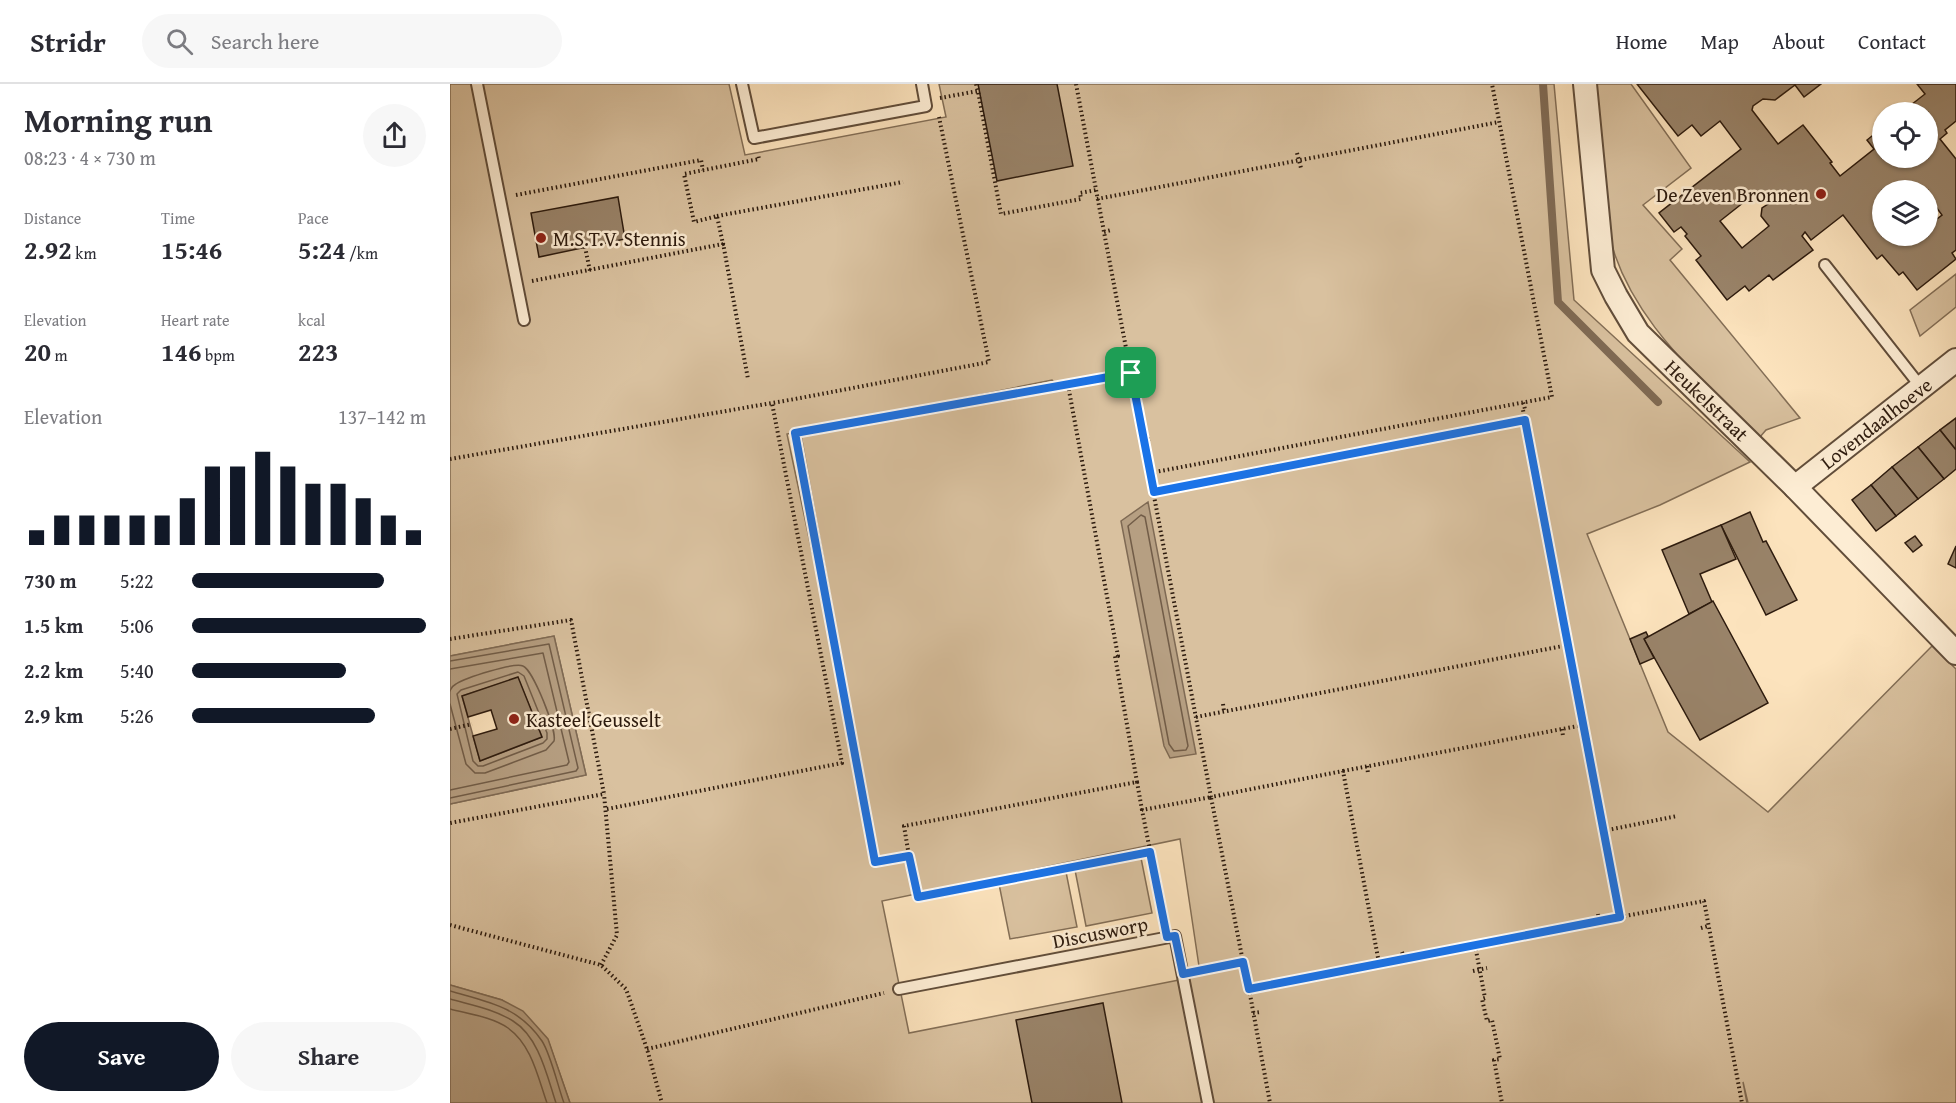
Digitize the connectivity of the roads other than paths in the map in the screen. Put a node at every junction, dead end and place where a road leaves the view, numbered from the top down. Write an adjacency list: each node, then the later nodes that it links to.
1 (477, 84): 6 (lane)
2 (742, 84): 3 (lane)
3 (922, 84)
4 (1585, 84): 9 (street, Heukelstraat)
5 (1825, 265): 8 (lane)
6 (524, 320)
7 (1956, 360): 8 (street, Lovendaalhoeve)
8 (1921, 387): 9 (street, Lovendaalhoeve)
9 (1795, 487): 10 (street, Heukelstraat)
10 (1956, 653)
11 (899, 989): 12 (lane, Discusworp)
12 (1208, 1103)

